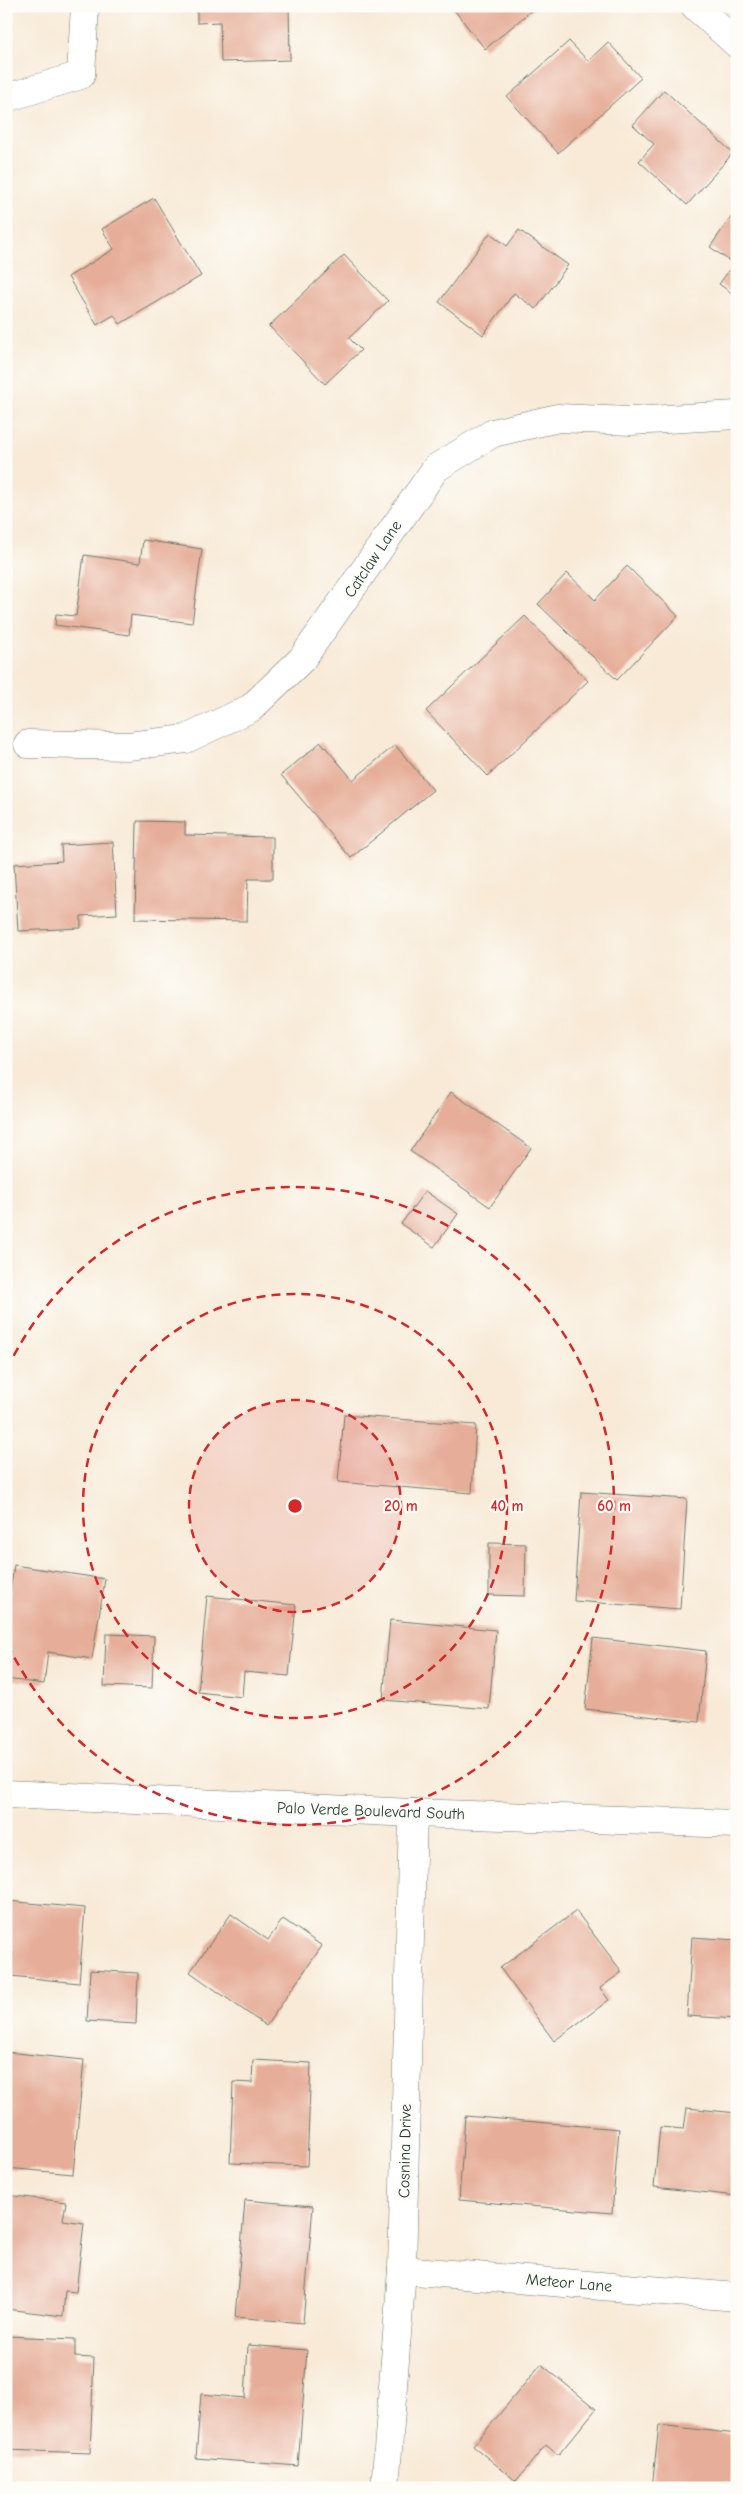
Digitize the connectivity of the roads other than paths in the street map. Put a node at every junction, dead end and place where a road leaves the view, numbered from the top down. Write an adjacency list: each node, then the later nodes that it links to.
1 (85, 6): 4 (street)
2 (695, 6): 3 (street)
3 (737, 44)
4 (6, 98)
5 (737, 415): 6 (street, Catclaw Lane)
6 (28, 744)
7 (6, 1794): 8 (street, Palo Verde Boulevard South)
8 (414, 1813): 9 (street, Palo Verde Boulevard South); 10 (street, Cosnina Drive)
9 (737, 1824)
10 (402, 2270): 11 (street, Meteor Lane); 12 (street, Cosnina Drive)
11 (737, 2298)
12 (385, 2488)

